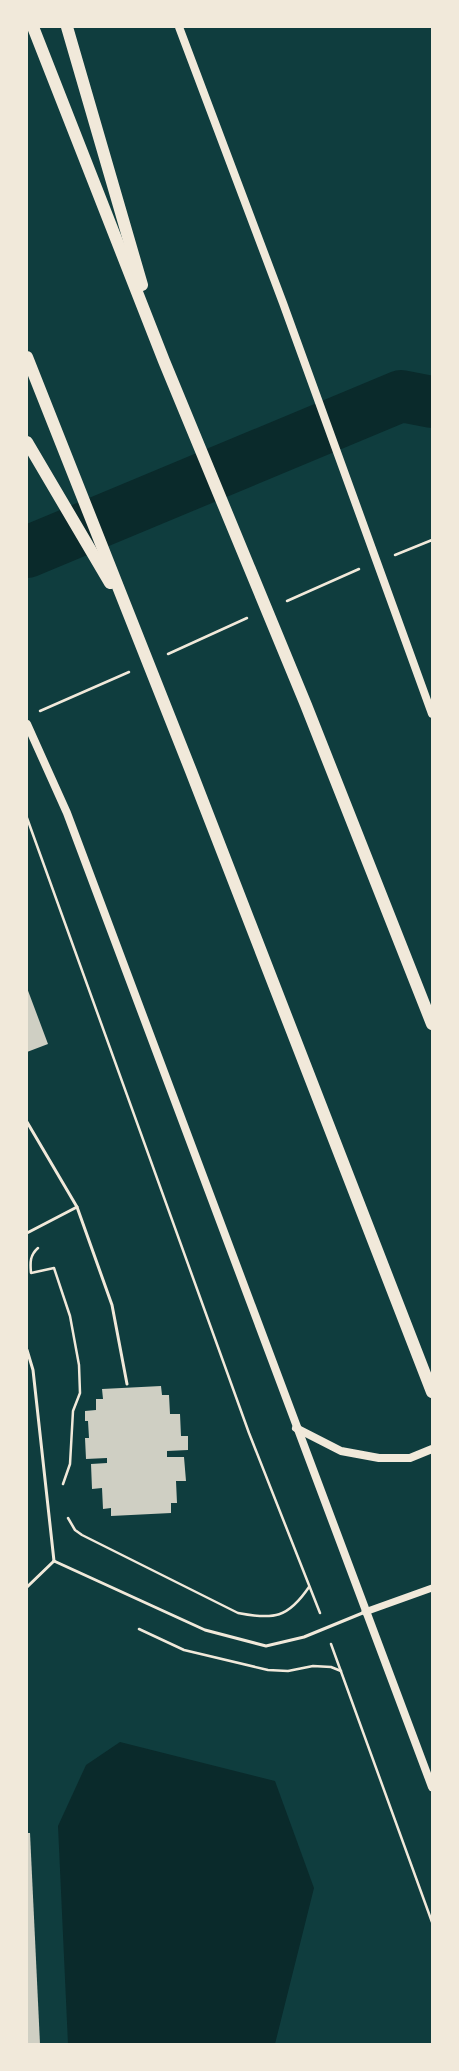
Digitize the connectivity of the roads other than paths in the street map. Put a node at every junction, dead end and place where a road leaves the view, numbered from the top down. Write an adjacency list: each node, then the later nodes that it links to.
1 (33, 27): 5 (highway)
2 (67, 27): 5 (highway)
3 (179, 27): 8 (main road)
4 (27, 356): 7 (highway)
5 (164, 361): 10 (highway)
6 (27, 442): 7 (highway)
7 (129, 616): 16 (highway)
8 (432, 714)
9 (27, 724): 17 (main road)
10 (432, 1024)
11 (27, 1122): 12 (lane)
12 (77, 1207): 13 (lane); 15 (lane)
13 (27, 1233)
14 (27, 1350): 19 (lane)
15 (127, 1384)
16 (432, 1392)
17 (296, 1428): 18 (main road); 22 (main road)
18 (432, 1449)
19 (54, 1561): 20 (lane); 22 (lane)
20 (27, 1587)
21 (432, 1588): 22 (street)
22 (366, 1612): 23 (main road)
23 (432, 1787)

